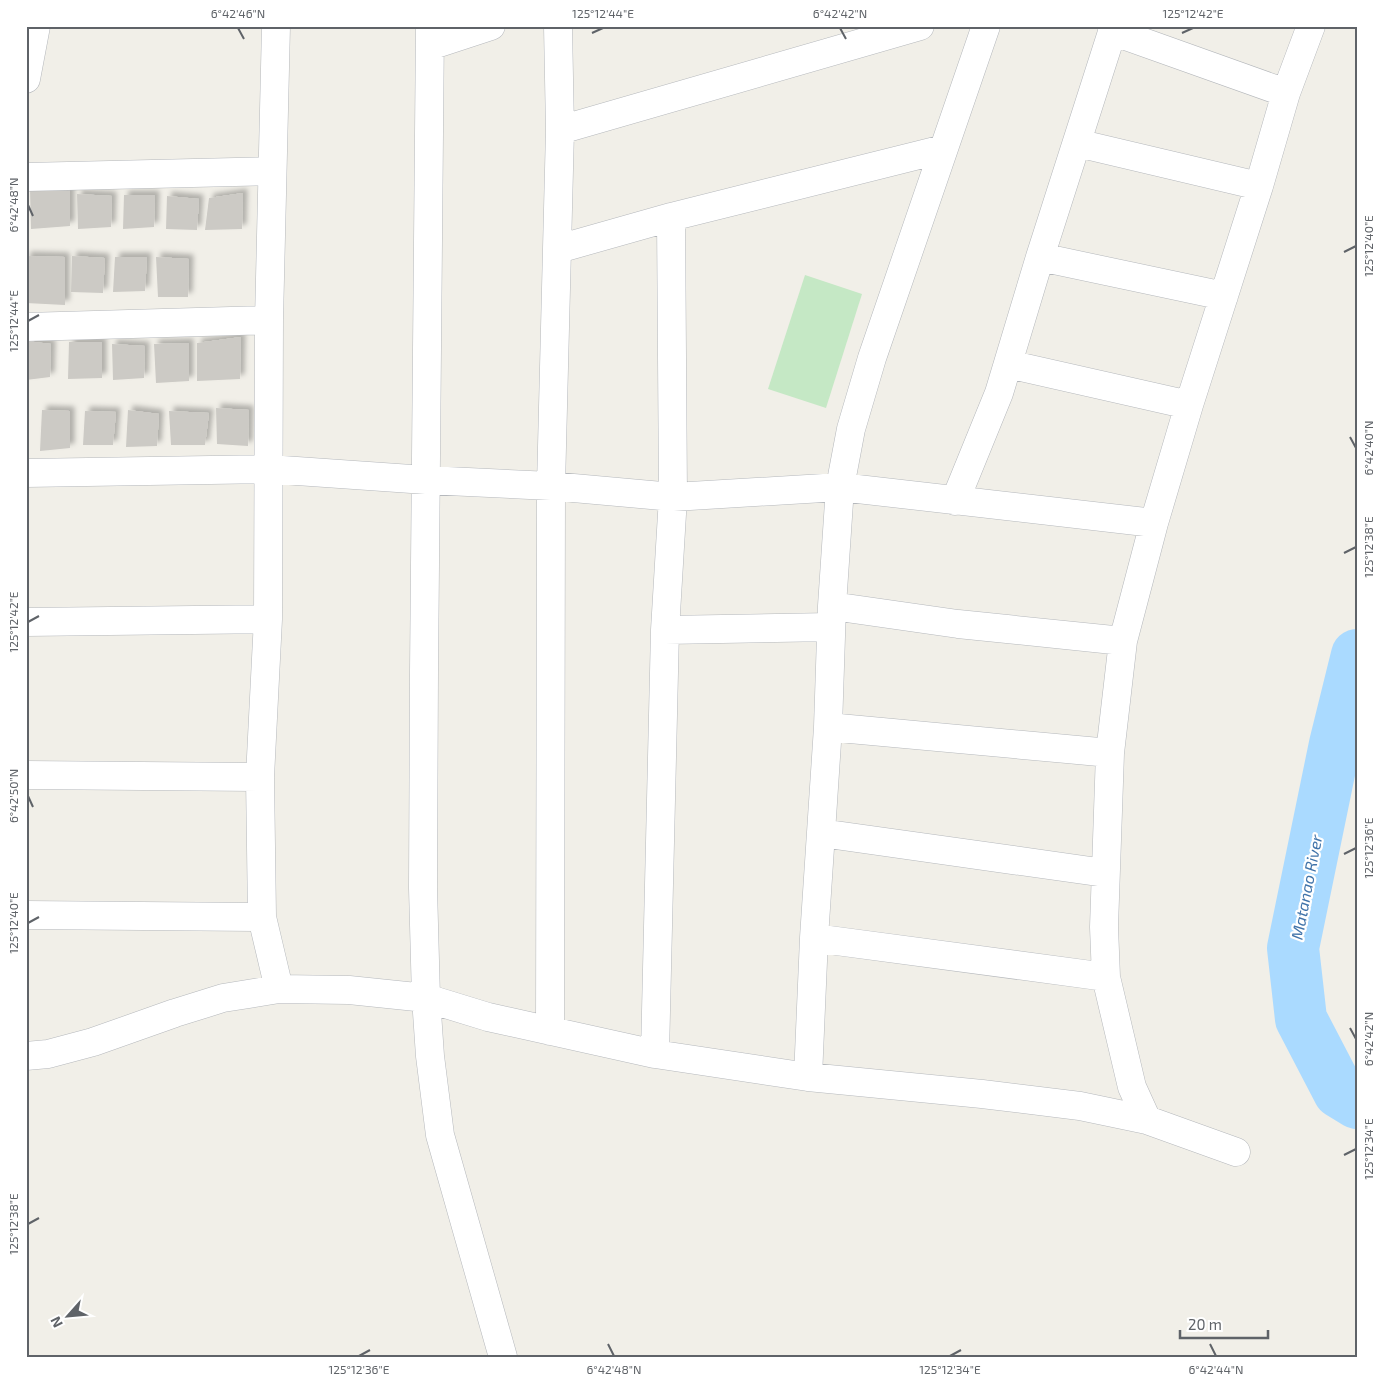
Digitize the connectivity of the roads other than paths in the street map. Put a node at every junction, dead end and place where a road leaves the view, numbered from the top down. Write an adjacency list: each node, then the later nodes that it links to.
1 (36, 26): 10 (street)
2 (276, 26): 15 (street)
3 (491, 26): 9 (street)
4 (558, 26): 12 (street)
5 (920, 26): 12 (street)
6 (986, 26): 14 (street)
7 (1311, 26): 11 (street)
8 (1113, 29): 11 (street); 13 (street)
9 (430, 36): 28 (street)
10 (26, 79)
11 (1286, 93): 17 (street)
12 (560, 130): 19 (street)
13 (1077, 142): 17 (street); 20 (street)
14 (944, 149): 18 (street); 30 (street)
15 (272, 171): 16 (street); 22 (street)
16 (26, 177)
17 (1259, 186): 21 (street)
18 (672, 217): 19 (street); 31 (street)
19 (558, 249): 29 (street)
20 (1040, 257): 21 (street); 24 (street)
21 (1224, 296): 25 (street)
22 (269, 320): 23 (street); 26 (street)
23 (26, 327)
24 (1008, 364): 25 (street); 32 (street)
25 (1189, 405): 33 (street)
26 (268, 469): 27 (street); 28 (street); 35 (street)
27 (26, 473)
28 (426, 480): 29 (street); 50 (street)
29 (551, 486): 31 (street); 51 (street)
30 (840, 487): 31 (street); 32 (street); 34 (street)
31 (673, 497): 37 (street)
32 (955, 501): 33 (street)
33 (1154, 523): 38 (street)
34 (832, 617): 37 (street); 38 (street); 39 (street)
35 (268, 618): 36 (street); 42 (street)
36 (26, 622)
37 (666, 630): 52 (street)
38 (1123, 641): 40 (street)
39 (828, 726): 40 (street); 43 (street)
40 (1110, 753): 44 (street)
41 (26, 775): 42 (street)
42 (260, 777): 46 (street)
43 (820, 833): 44 (street); 47 (street)
44 (1105, 872): 48 (street)
45 (26, 915): 46 (street)
46 (262, 917): 49 (street)
47 (814, 938): 48 (street); 54 (street)
48 (1106, 978): 55 (street)
49 (279, 989): 50 (street); 53 (street)
50 (426, 998): 51 (street); 57 (street)
51 (550, 1031): 52 (street)
52 (655, 1054): 54 (street)
53 (26, 1056)
54 (808, 1077): 55 (street)
55 (1148, 1120): 56 (street)
56 (1236, 1152)
57 (503, 1357)

